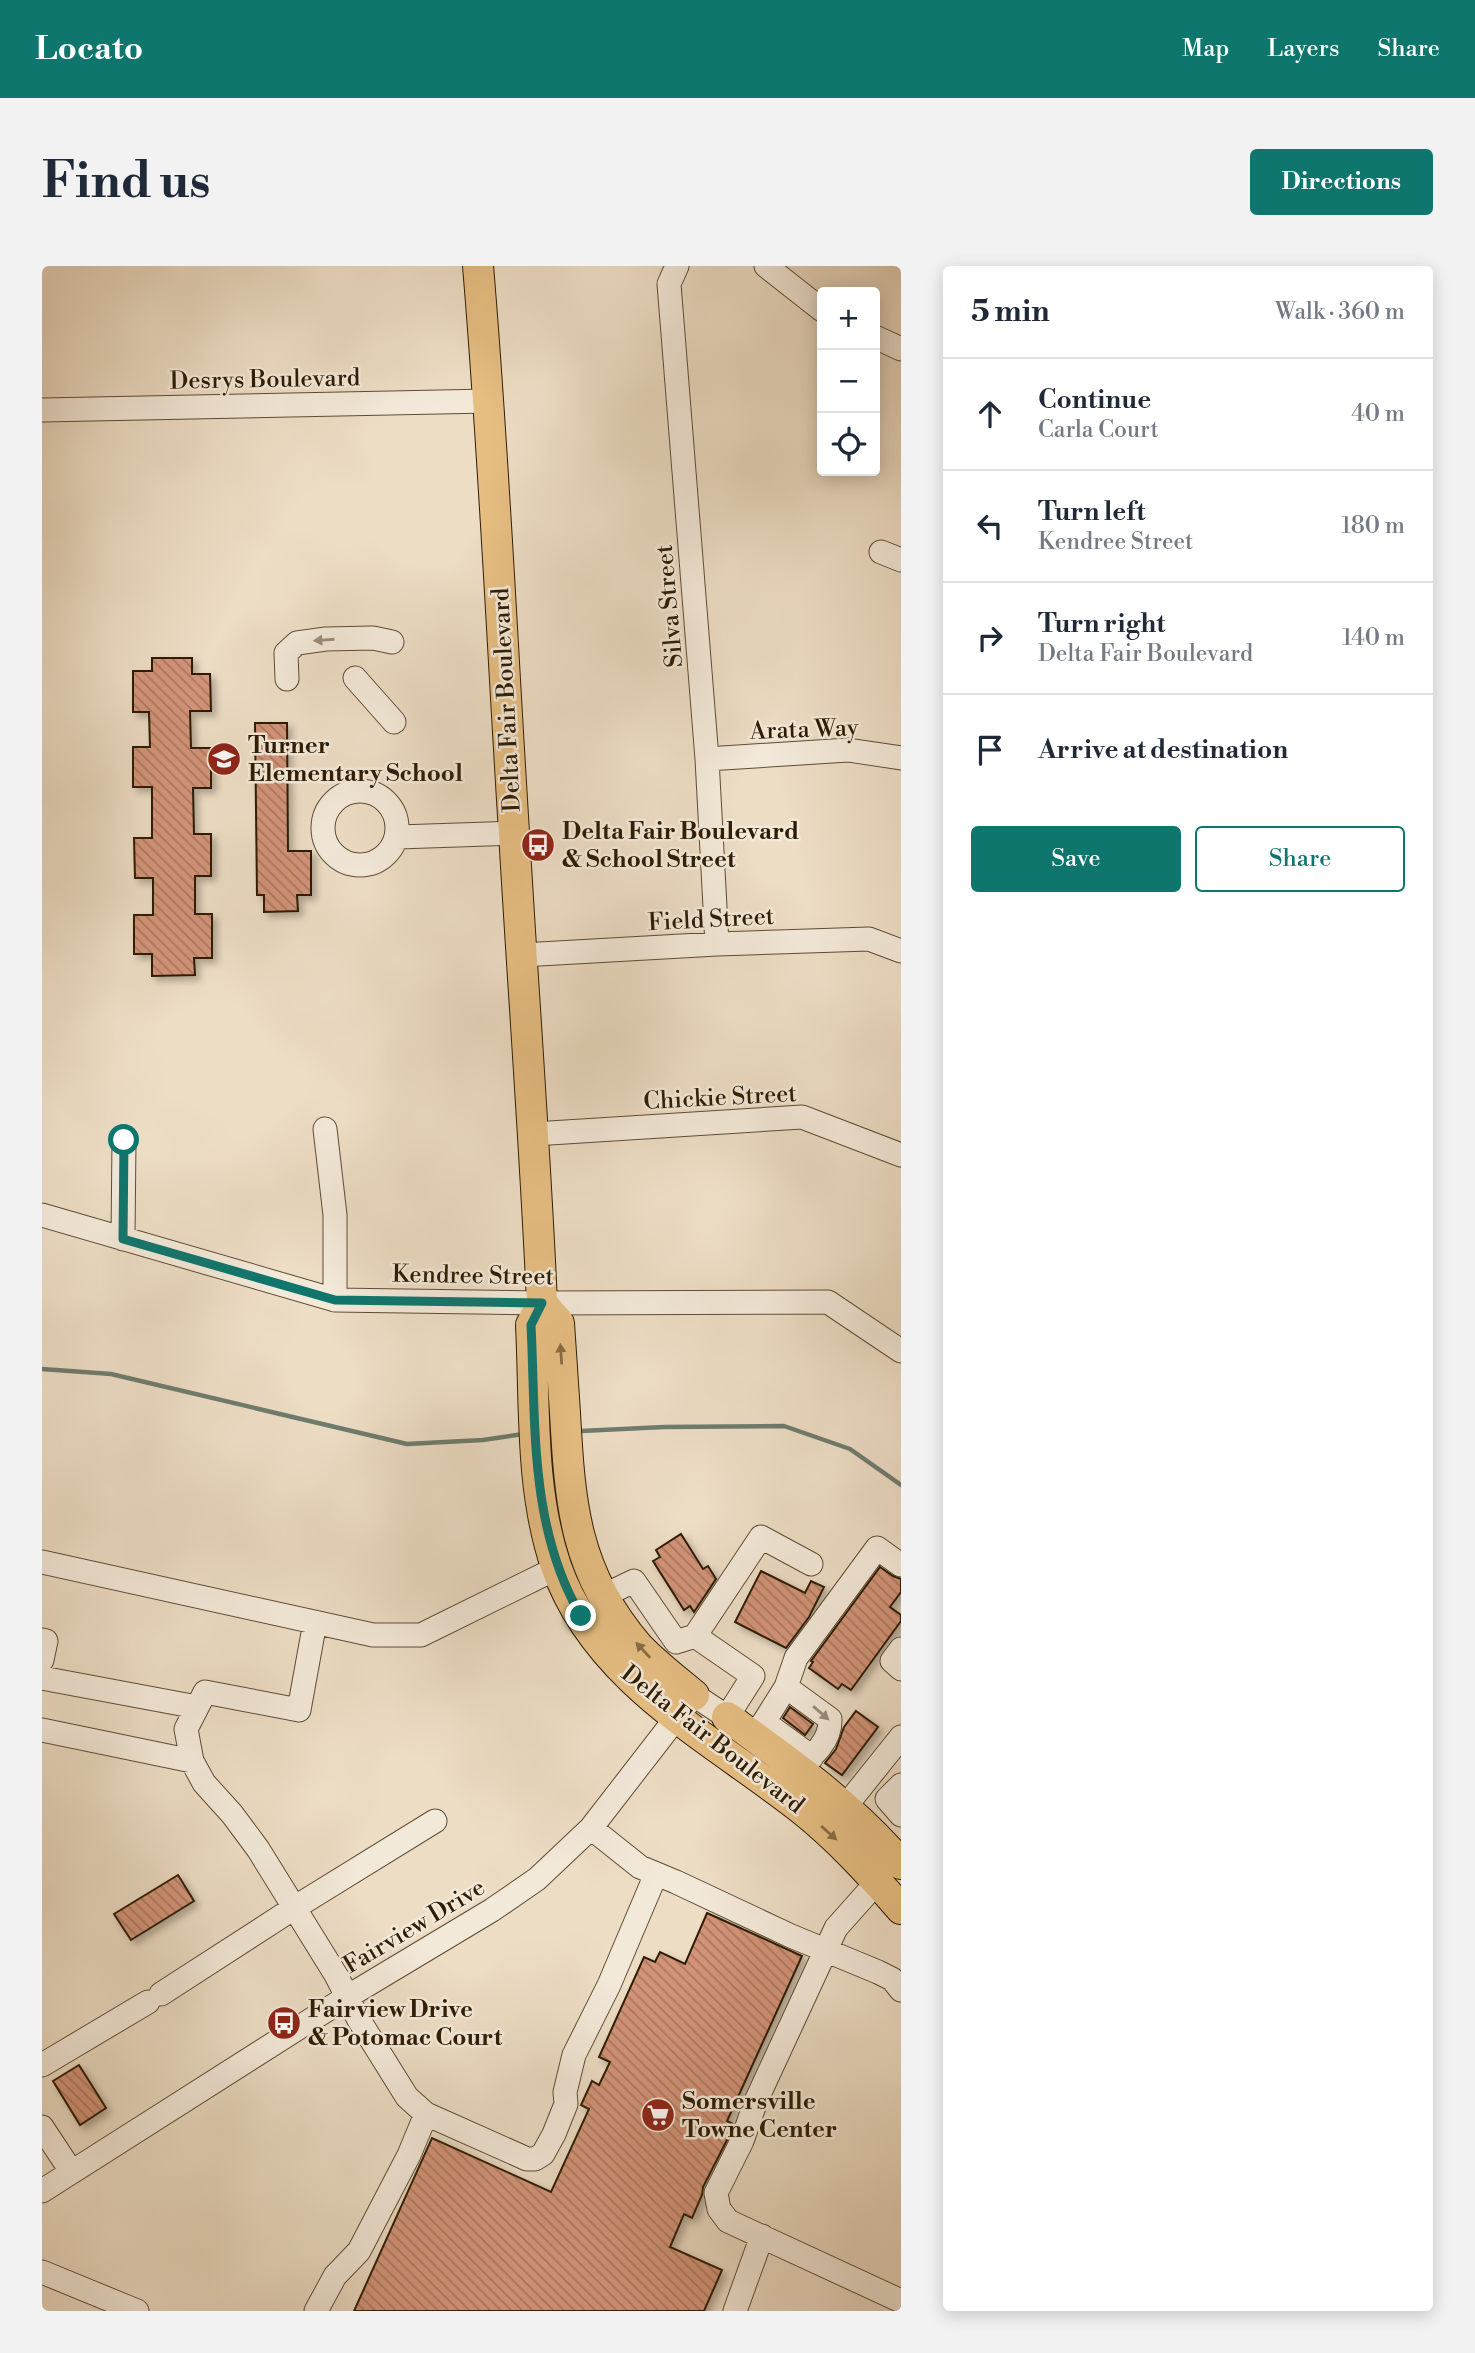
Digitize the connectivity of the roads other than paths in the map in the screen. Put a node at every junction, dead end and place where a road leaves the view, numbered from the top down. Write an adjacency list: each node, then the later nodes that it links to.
1 (478, 266): 7 (main road, Delta Fair Boulevard)
2 (677, 266): 14 (street, Silva Street)
3 (766, 266): 4 (street)
4 (817, 306)
5 (880, 339): 6 (street)
6 (901, 349)
7 (489, 401): 8 (street, Desrys Boulevard); 15 (main road, Delta Fair Boulevard)
8 (42, 410)
9 (392, 642): 11 (street, one-way to 11)
10 (355, 678): 12 (street)
11 (287, 679)
12 (394, 722)
13 (901, 758): 14 (street, Arata Way)
14 (707, 759): 17 (street, Silva Street)
15 (514, 833): 16 (street); 19 (main road, Delta Fair Boulevard)
16 (398, 837): 16 (street)
17 (716, 944): 18 (street, Field Street); 19 (street, Field Street)
18 (901, 951)
19 (522, 955): 21 (main road, Delta Fair Boulevard)
20 (325, 1129): 26 (street)
21 (534, 1134): 23 (street, Chickie Street); 27 (main road, Delta Fair Boulevard)
22 (124, 1140): 25 (street)
23 (901, 1155)
24 (42, 1215): 25 (street, Kendree Street)
25 (123, 1239): 26 (street, Kendree Street)
26 (335, 1300): 27 (street, Kendree Street)
27 (542, 1303): 28 (street, Kendree Street); 32 (main road, Delta Fair Boulevard); 33 (main road, Delta Fair Boulevard, one-way to 27)
28 (901, 1351)
29 (42, 1562): 34 (street)
30 (811, 1564): 35 (street)
31 (901, 1565): 41 (street)
32 (557, 1568): 34 (street); 42 (main road, Delta Fair Boulevard)
33 (603, 1596): 35 (street); 42 (main road, Delta Fair Boulevard, one-way to 33)
34 (315, 1622): 43 (street)
35 (695, 1636): 44 (street)
36 (42, 1640): 38 (street)
37 (901, 1649): 39 (street)
38 (42, 1660)
39 (901, 1670)
40 (42, 1678): 43 (street)
41 (786, 1687): 45 (street); 49 (street, one-way to 49)
42 (686, 1706): 44 (street, Delta Fair Boulevard); 54 (street, Fairview Drive); 57 (main road, Delta Fair Boulevard, one-way to 57)
43 (197, 1707): 48 (street)
44 (727, 1717): 45 (main road, Delta Fair Boulevard)
45 (758, 1729): 49 (main road, Delta Fair Boulevard)
46 (42, 1730): 48 (street)
47 (901, 1737): 51 (street)
48 (192, 1761): 58 (street)
49 (805, 1763): 51 (main road, Delta Fair Boulevard)
50 (901, 1785): 52 (street)
51 (845, 1807): 55 (main road, Delta Fair Boulevard)
52 (901, 1815)
53 (435, 1821): 58 (street)
54 (591, 1828): 56 (street); 62 (street, Fairview Drive)
55 (900, 1860)
56 (656, 1874): 60 (street); 64 (street)
57 (877, 1882): 59 (main road, Delta Fair Boulevard); 60 (street)
58 (293, 1908): 62 (street); 63 (street)
59 (901, 1909)
60 (825, 1949): 61 (street); 68 (street)
61 (901, 1990)
62 (347, 1997): 64 (street); 66 (street, Fairview Drive)
63 (42, 2065)
64 (426, 2114): 72 (street)
65 (42, 2127): 66 (street)
66 (71, 2171): 67 (street, Fairview Drive)
67 (42, 2191)
68 (762, 2236): 70 (street); 73 (street)
69 (42, 2272): 71 (street)
70 (901, 2301)
71 (137, 2311)
72 (316, 2311)
73 (735, 2311)

